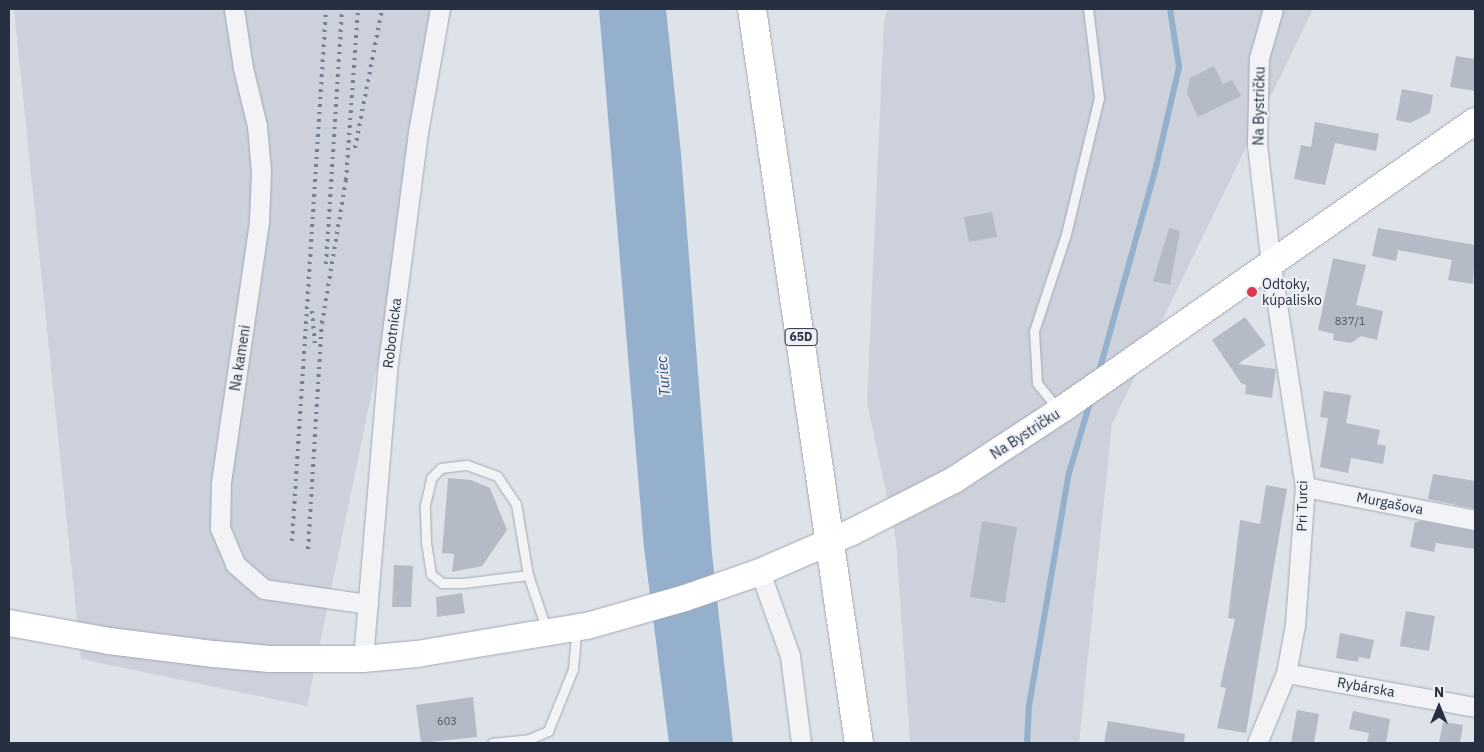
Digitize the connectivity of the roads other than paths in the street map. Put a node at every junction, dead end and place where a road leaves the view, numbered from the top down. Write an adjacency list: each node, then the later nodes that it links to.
1 (234, 9): 14 (street, Na kameni)
2 (440, 9): 14 (street, Robotnícka)
3 (752, 9): 11 (main road, 65D)
4 (1088, 9): 8 (lane)
5 (1273, 9): 7 (street, Na Bystričku)
6 (1475, 121): 7 (street, Na Bystričku)
7 (1271, 264): 8 (street, Na Bystričku); 9 (street, Pri Turci)
8 (1061, 410): 11 (street, Na Bystričku)
9 (1305, 487): 10 (street, Murgašova); 19 (street, Pri Turci)
10 (1475, 520)
11 (831, 541): 13 (street, Na Bystričku); 23 (main road, 65D)
12 (528, 575): 12 (lane); 17 (lane)
13 (751, 575): 16 (street, Na Bystričku); 22 (street)
14 (368, 604): 18 (street, Robotnícka)
15 (9, 623): 18 (street, Na Bystričku)
16 (576, 629): 17 (street, Na Bystričku); 21 (lane)
17 (548, 634): 18 (street, Na Bystričku)
18 (363, 659)
19 (1286, 673): 20 (street, Rybárska); 24 (street, Pri Turci)
20 (1475, 707)
21 (492, 743)
22 (801, 743)
23 (859, 743)
24 (1257, 743)

